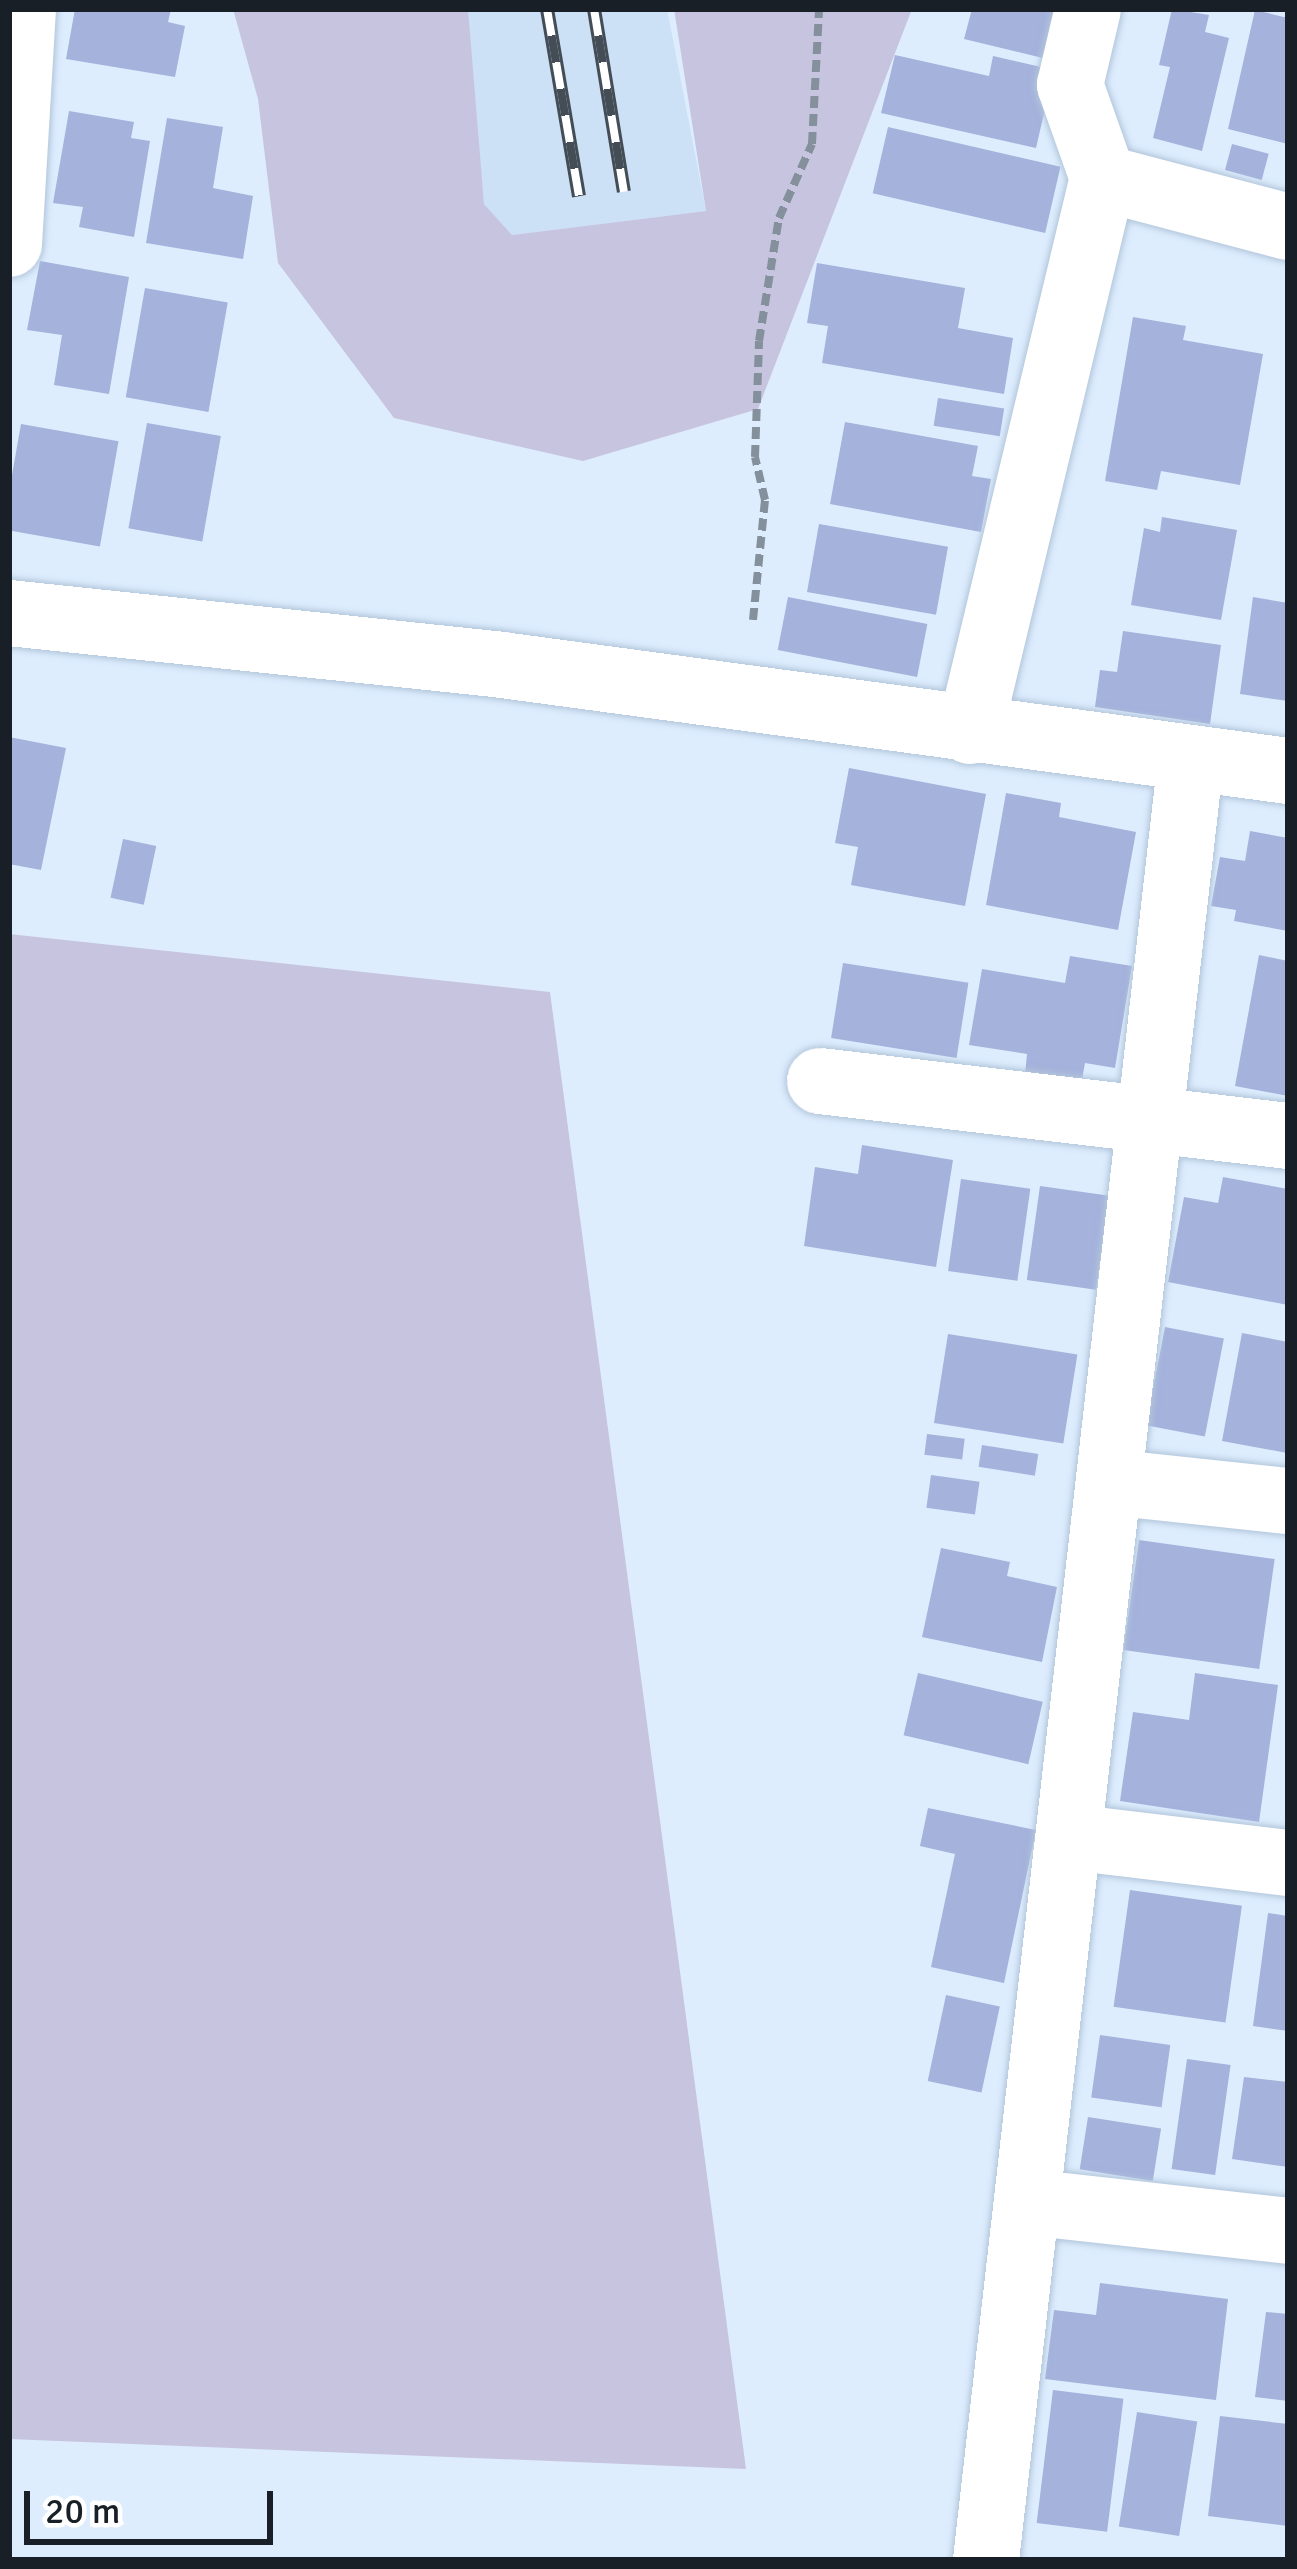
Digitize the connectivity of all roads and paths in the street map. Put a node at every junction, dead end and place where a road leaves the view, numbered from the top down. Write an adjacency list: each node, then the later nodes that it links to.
1 (819, 9): 8 (path)
2 (1088, 9): 4 (street)
3 (17, 49): 6 (street)
4 (1102, 178): 5 (street); 9 (street)
5 (1288, 227)
6 (9, 241)
7 (9, 613): 8 (street)
8 (746, 699): 9 (street)
9 (970, 731): 10 (street)
10 (1191, 759): 11 (street); 13 (street)
11 (1288, 771)
12 (820, 1081): 13 (street)
13 (1150, 1120): 14 (street); 15 (street)
14 (1288, 1136)
15 (1109, 1482): 16 (street); 17 (street)
16 (1288, 1502)
17 (1069, 1837): 18 (street); 19 (street)
18 (1288, 1863)
19 (1027, 2203): 20 (street); 21 (street)
20 (1288, 2231)
21 (992, 2559)

